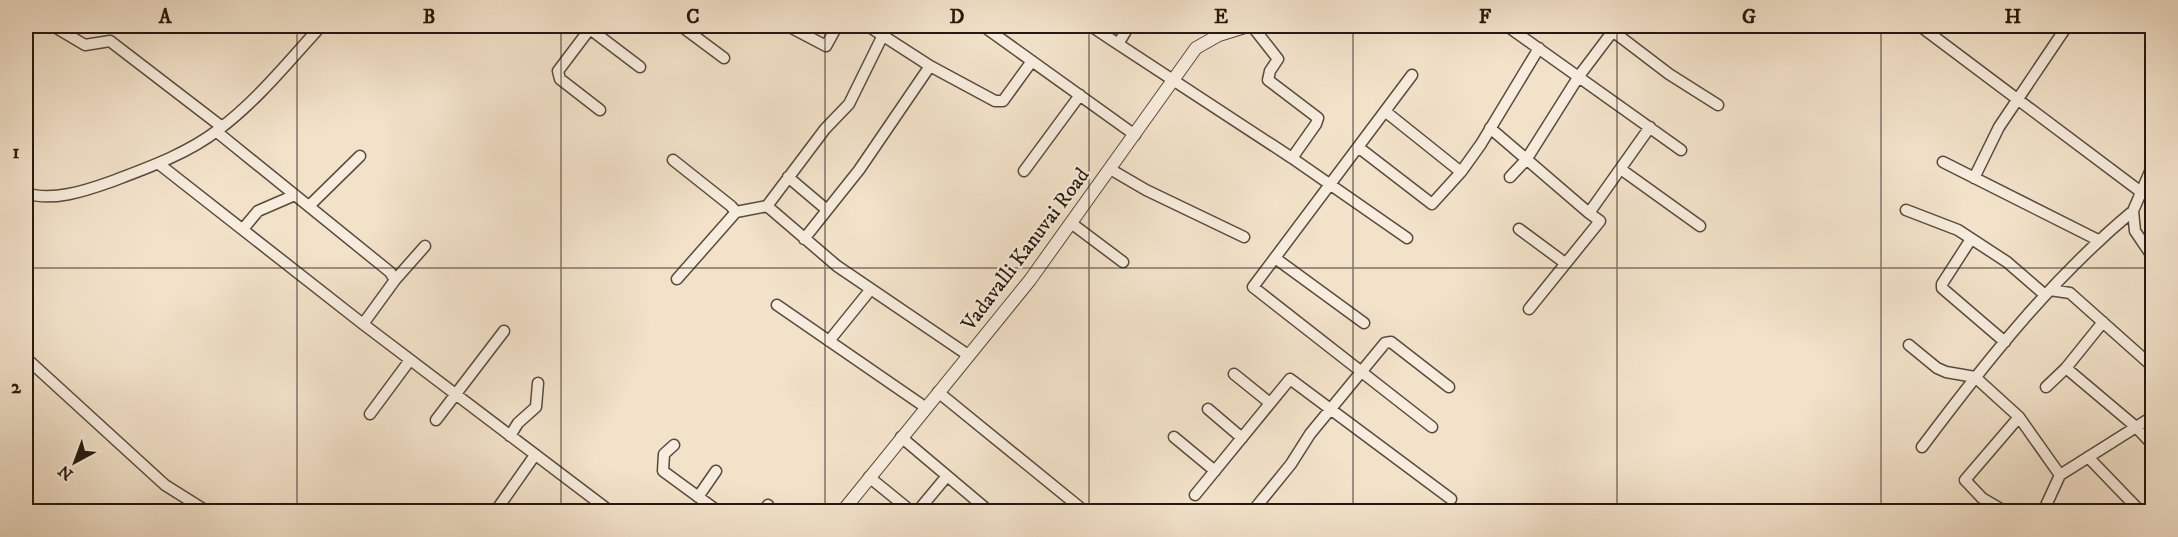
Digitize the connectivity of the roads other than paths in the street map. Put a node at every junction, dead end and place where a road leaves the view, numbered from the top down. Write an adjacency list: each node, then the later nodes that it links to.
1 (53, 26): 33 (street)
2 (321, 26): 33 (street)
3 (681, 26): 19 (street)
4 (788, 26): 5 (street)
5 (837, 26)
6 (868, 26): 16 (street)
7 (982, 26): 20 (street)
8 (1091, 26): 17 (street)
9 (1129, 26): 17 (street)
10 (1250, 26): 25 (street, Vadavalli Kanuvai Road); 38 (street)
11 (1507, 26): 18 (street)
12 (1920, 26): 27 (street)
13 (2067, 26): 27 (street)
14 (589, 27): 22 (street); 29 (street)
15 (1610, 28): 24 (street); 28 (street)
16 (883, 35): 21 (street); 48 (street)
17 (1118, 44): 25 (street)
18 (1539, 48): 24 (street); 32 (street)
19 (724, 58)
20 (1032, 61): 21 (street); 26 (street)
21 (930, 66): 58 (street)
22 (640, 67)
23 (1412, 75): 30 (street)
24 (1579, 76): 31 (street); 40 (street)
25 (1173, 81): 34 (street, Vadavalli Kanuvai Road); 38 (street)
26 (1080, 95): 34 (street); 46 (street)
27 (2018, 99): 50 (street); 52 (street)
28 (1718, 105)
29 (600, 110)
30 (1386, 112): 35 (street); 47 (street)
31 (1650, 127): 36 (street); 45 (street)
32 (1490, 128): 40 (street); 47 (street)
33 (219, 130): 42 (street); 54 (street)
34 (1135, 135): 44 (street, Vadavalli Kanuvai Road)
35 (1358, 147): 47 (street); 51 (street)
36 (1681, 150)
37 (360, 156): 56 (street)
38 (1292, 159): 51 (street)
39 (673, 160): 61 (street)
40 (1526, 160): 49 (street); 62 (street)
41 (1943, 162): 50 (street)
42 (159, 164): 53 (street); 66 (street)
43 (2152, 167): 52 (street)
44 (1110, 169): 63 (street, Vadavalli Kanuvai Road); 67 (street)
45 (1622, 170): 62 (street); 64 (street)
46 (1024, 171)
47 (1461, 172)
48 (788, 177): 57 (street); 58 (street)
49 (1510, 177)
50 (1974, 178): 71 (street)
51 (1330, 184): 68 (street); 74 (street)
52 (2141, 192): 55 (street); 60 (street)
53 (26, 193)
54 (295, 195): 56 (street); 66 (street)
55 (2152, 197)
56 (309, 206): 78 (street)
57 (767, 206): 61 (street); 69 (street)
58 (827, 210): 69 (street)
59 (1906, 210): 70 (street)
60 (2133, 211): 71 (street); 73 (street)
61 (736, 212): 77 (street)
62 (1589, 213): 76 (street)
63 (1071, 223): 75 (street); 90 (street, Vadavalli Kanuvai Road)
64 (1700, 226)
65 (1519, 229): 76 (street)
66 (243, 230): 85 (street)
67 (1244, 237)
68 (1407, 238)
69 (804, 239): 79 (street)
70 (1971, 239): 80 (street); 88 (street)
71 (2098, 240): 80 (street)
72 (425, 246): 78 (street)
73 (2152, 256)
74 (1275, 258): 84 (street); 95 (street)
75 (1123, 262)
76 (1565, 263): 82 (street)
77 (677, 279)
78 (395, 280): 85 (street)
79 (871, 289): 87 (street); 90 (street)
80 (2047, 292): 83 (street); 88 (street)
81 (777, 305): 87 (street)
82 (1529, 309)
83 (2103, 322): 93 (street); 94 (street)
84 (1364, 323)
85 (363, 324): 92 (street)
86 (504, 331): 102 (street)
87 (829, 341): 104 (street)
88 (2005, 342): 97 (street)
89 (1909, 345): 97 (street)
90 (968, 356): 101 (street, Vadavalli Kanuvai Road)
91 (26, 358): 132 (street)
92 (410, 360): 102 (street); 107 (street)
93 (2152, 366)
94 (2066, 368): 100 (street); 112 (street)
95 (1361, 371): 99 (street); 106 (street); 111 (street)
96 (1234, 374): 103 (street)
97 (1975, 376): 108 (street); 119 (street)
98 (538, 383): 113 (street)
99 (1449, 387)
100 (2046, 387)
101 (938, 392): 104 (street, Vadavalli Kanuvai Road); 131 (street)
102 (455, 394): 110 (street); 113 (street)
103 (1270, 403): 106 (street); 116 (street)
104 (925, 407): 114 (street, Vadavalli Kanuvai Road)
105 (1208, 409): 116 (street)
106 (1330, 409): 129 (street); 138 (street)
107 (370, 414)
108 (2019, 417): 124 (street); 139 (street)
109 (2152, 417): 112 (street)
110 (436, 420)
111 (1432, 426)
112 (2136, 427): 117 (street); 121 (street)
113 (510, 436): 120 (street)
114 (901, 437): 125 (street); 126 (street, Vadavalli Kanuvai Road)
115 (1174, 437): 123 (street)
116 (1242, 438): 123 (street)
117 (2152, 444)
118 (675, 445): 128 (street)
119 (1922, 447)
120 (535, 455): 130 (street); 133 (street)
121 (2088, 458): 124 (street); 141 (street)
122 (716, 471): 128 (street)
123 (1215, 471): 127 (street)
124 (2060, 475): 140 (street)
125 (947, 476): 136 (street); 137 (street)
126 (869, 477): 135 (street, Vadavalli Kanuvai Road); 136 (street)
127 (1195, 495)
128 (698, 497): 134 (street)
129 (1451, 499)
130 (501, 509)
131 (1083, 510)
132 (208, 512)
133 (611, 512)
134 (719, 512)
135 (842, 512)
136 (915, 512)
137 (990, 512)
138 (1252, 512)
139 (2006, 512)
140 (2043, 512)
141 (2141, 512)

